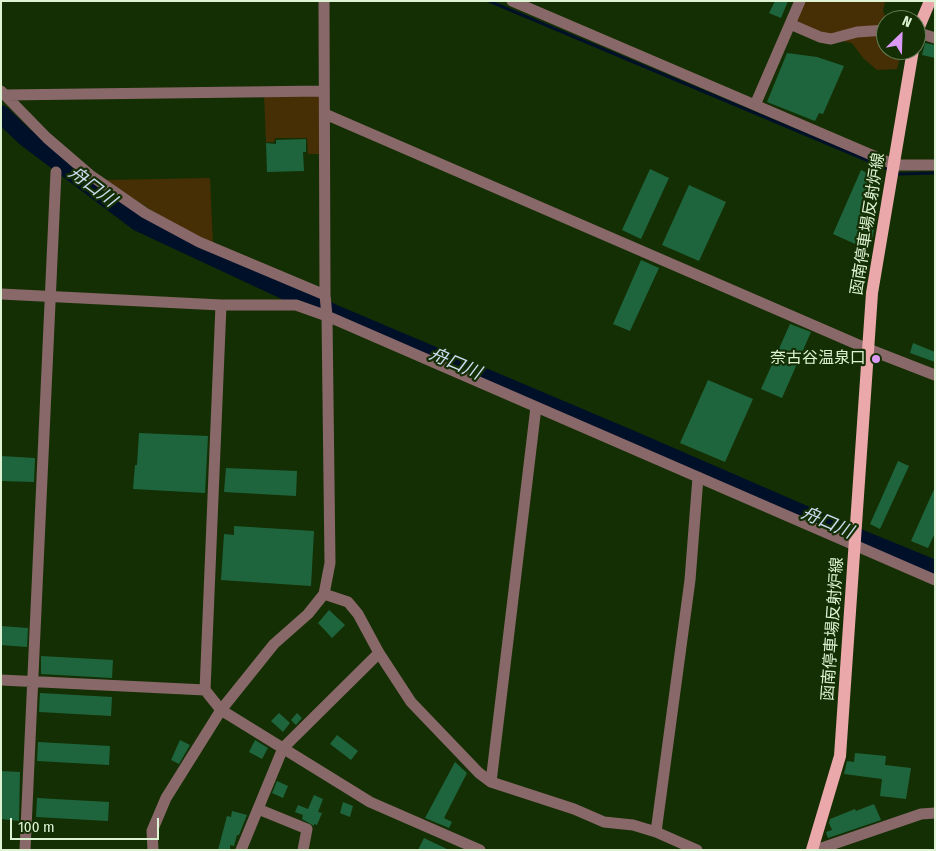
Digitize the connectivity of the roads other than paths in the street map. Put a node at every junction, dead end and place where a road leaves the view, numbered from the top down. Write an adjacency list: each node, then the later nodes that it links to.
1 (324, 1): 7 (street)
2 (512, 1): 9 (street)
3 (800, 1): 4 (street)
4 (790, 24): 5 (street); 9 (street)
5 (876, 31)
6 (912, 60): 12 (main road, 函南停車場反射炉線)
7 (324, 91): 8 (street); 10 (street)
8 (3, 93): 15 (street)
9 (755, 105): 12 (street)
10 (326, 114): 15 (street); 19 (street)
11 (935, 165): 12 (street)
12 (894, 169): 19 (main road, 函南停車場反射炉線)
13 (56, 172): 16 (street)
14 (1, 294): 16 (street)
15 (325, 295): 18 (street)
16 (50, 296): 17 (street); 28 (street)
17 (221, 305): 18 (street); 29 (street)
18 (327, 316): 21 (street); 25 (street)
19 (868, 349): 20 (street); 23 (main road, 函南停車場反射炉線)
20 (935, 376)
21 (536, 407): 22 (street); 32 (street)
22 (698, 477): 23 (street); 35 (street)
23 (856, 539): 24 (street); 42 (main road, 函南停車場反射炉線)
24 (935, 580)
25 (324, 594): 26 (street); 30 (street)
26 (380, 653): 31 (street); 32 (street)
27 (1, 680): 28 (street)
28 (33, 682): 29 (street); 36 (street)
29 (205, 690): 30 (street)
30 (221, 710): 31 (street); 37 (street)
31 (283, 748): 33 (street); 40 (street)
32 (491, 782): 35 (street)
33 (258, 809): 38 (street); 39 (street)
34 (935, 813): 43 (street)
35 (656, 832): 41 (street)
36 (25, 850)
37 (153, 850)
38 (241, 850)
39 (303, 850)
40 (480, 850)
41 (697, 850)
42 (812, 850)
43 (816, 850)

